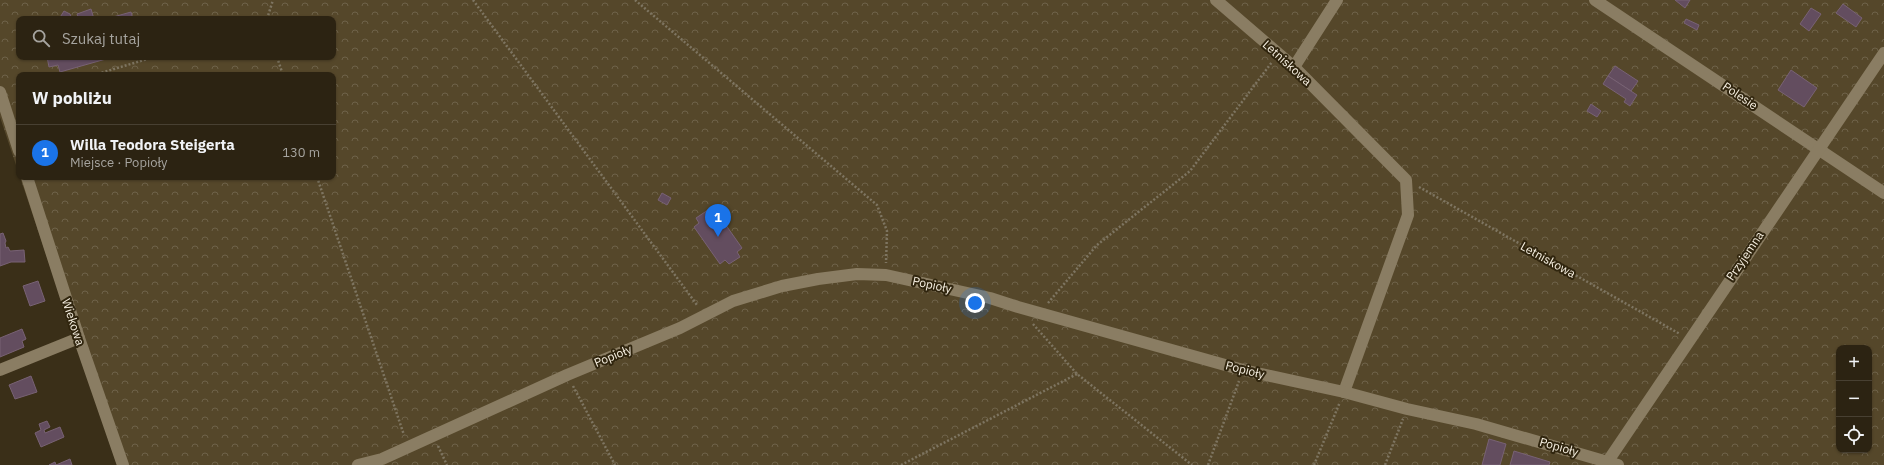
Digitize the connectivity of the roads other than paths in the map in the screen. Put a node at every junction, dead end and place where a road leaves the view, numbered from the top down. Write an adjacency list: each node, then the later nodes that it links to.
1 (1216, 0): 5 (street, Letniskowa)
2 (1337, 0): 5 (street)
3 (1595, 0): 8 (street, Polesie)
4 (1884, 53): 8 (street, Przyjemna)
5 (1294, 67): 13 (street, Letniskowa)
6 (0, 92): 7 (street)
7 (16, 142)
8 (1818, 149): 10 (street, Polesie); 14 (street, Przyjemna)
9 (28, 180): 11 (street, Wiekowa)
10 (1884, 193)
11 (78, 338): 12 (street); 15 (street, Wiekowa)
12 (0, 370)
13 (1344, 392): 14 (street, Popioły); 16 (street, Popioły)
14 (1613, 463)
15 (123, 465)
16 (358, 465)

